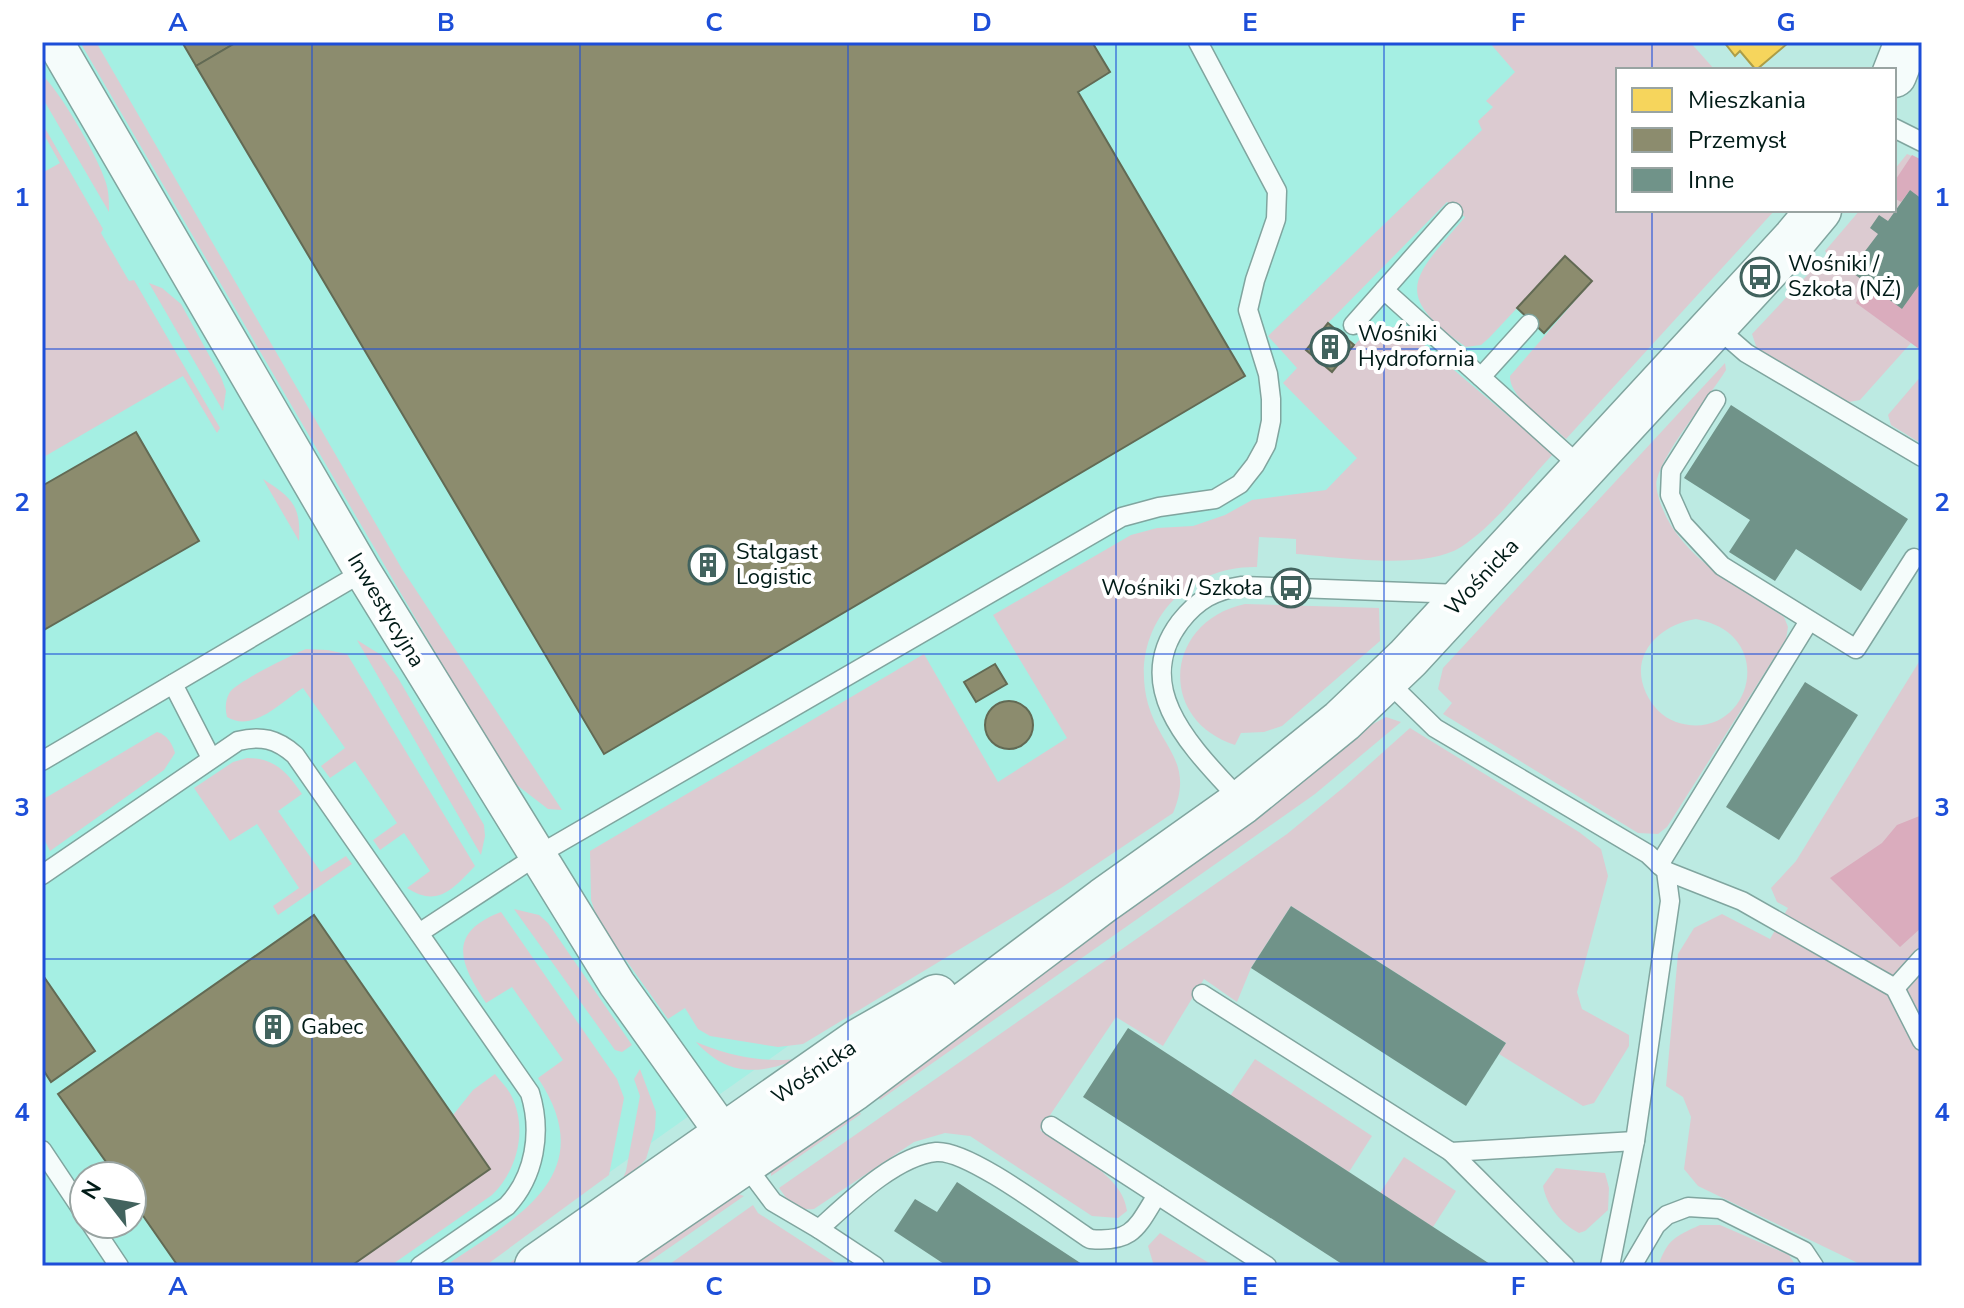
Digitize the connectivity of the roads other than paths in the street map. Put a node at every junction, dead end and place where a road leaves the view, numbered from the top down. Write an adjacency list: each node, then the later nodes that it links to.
1 (55, 42): 18 (street, Inwestycyjna)
2 (1198, 42): 26 (lane)
3 (1907, 42): 4 (street)
4 (1896, 70)
5 (1896, 129): 6 (lane)
6 (1922, 142)
7 (1453, 212): 9 (lane)
8 (1817, 212): 12 (street, Wośnicka)
9 (1384, 290): 11 (lane); 13 (lane)
10 (1529, 324): 13 (lane)
11 (1353, 325)
12 (1715, 326): 15 (lane); 16 (street, Wośnicka)
13 (1481, 377): 16 (lane)
14 (1716, 400): 20 (lane)
15 (1922, 457)
16 (1583, 469): 19 (street, Wośnicka)
17 (1914, 558): 20 (lane)
18 (363, 572): 22 (lane); 26 (street, Inwestycyjna)
19 (1466, 595): 21 (street, Wośnicka); 25 (lane)
20 (1809, 621): 27 (lane)
21 (1386, 680): 25 (street, Wośnicka); 27 (lane)
22 (173, 684): 23 (lane); 24 (lane)
23 (211, 758): 28 (lane); 29 (lane)
24 (42, 761)
25 (1242, 802): 36 (street, Wośnicka)
26 (538, 855): 29 (lane); 36 (street, Inwestycyjna)
27 (1662, 868): 31 (lane); 35 (lane)
28 (42, 875)
29 (419, 933): 44 (lane)
30 (1922, 958): 31 (lane)
31 (1895, 988): 33 (lane)
32 (1202, 994): 38 (lane)
33 (1922, 1041)
34 (1051, 1126): 40 (lane)
35 (1635, 1141): 38 (lane); 50 (lane)
36 (733, 1148): 41 (lane); 45 (street, Wośnicka); 46 (street, Wośnicka)
37 (42, 1150): 39 (lane)
38 (1451, 1152): 49 (lane)
39 (68, 1189)
40 (1157, 1195): 41 (lane); 48 (lane)
41 (819, 1229): 47 (lane)
42 (102, 1240): 43 (lane)
43 (119, 1266)
44 (420, 1266)
45 (537, 1266)
46 (592, 1266)
47 (875, 1266)
48 (1267, 1266)
49 (1565, 1266)
50 (1610, 1266)
51 (1632, 1266): 52 (lane)
52 (1814, 1266)

